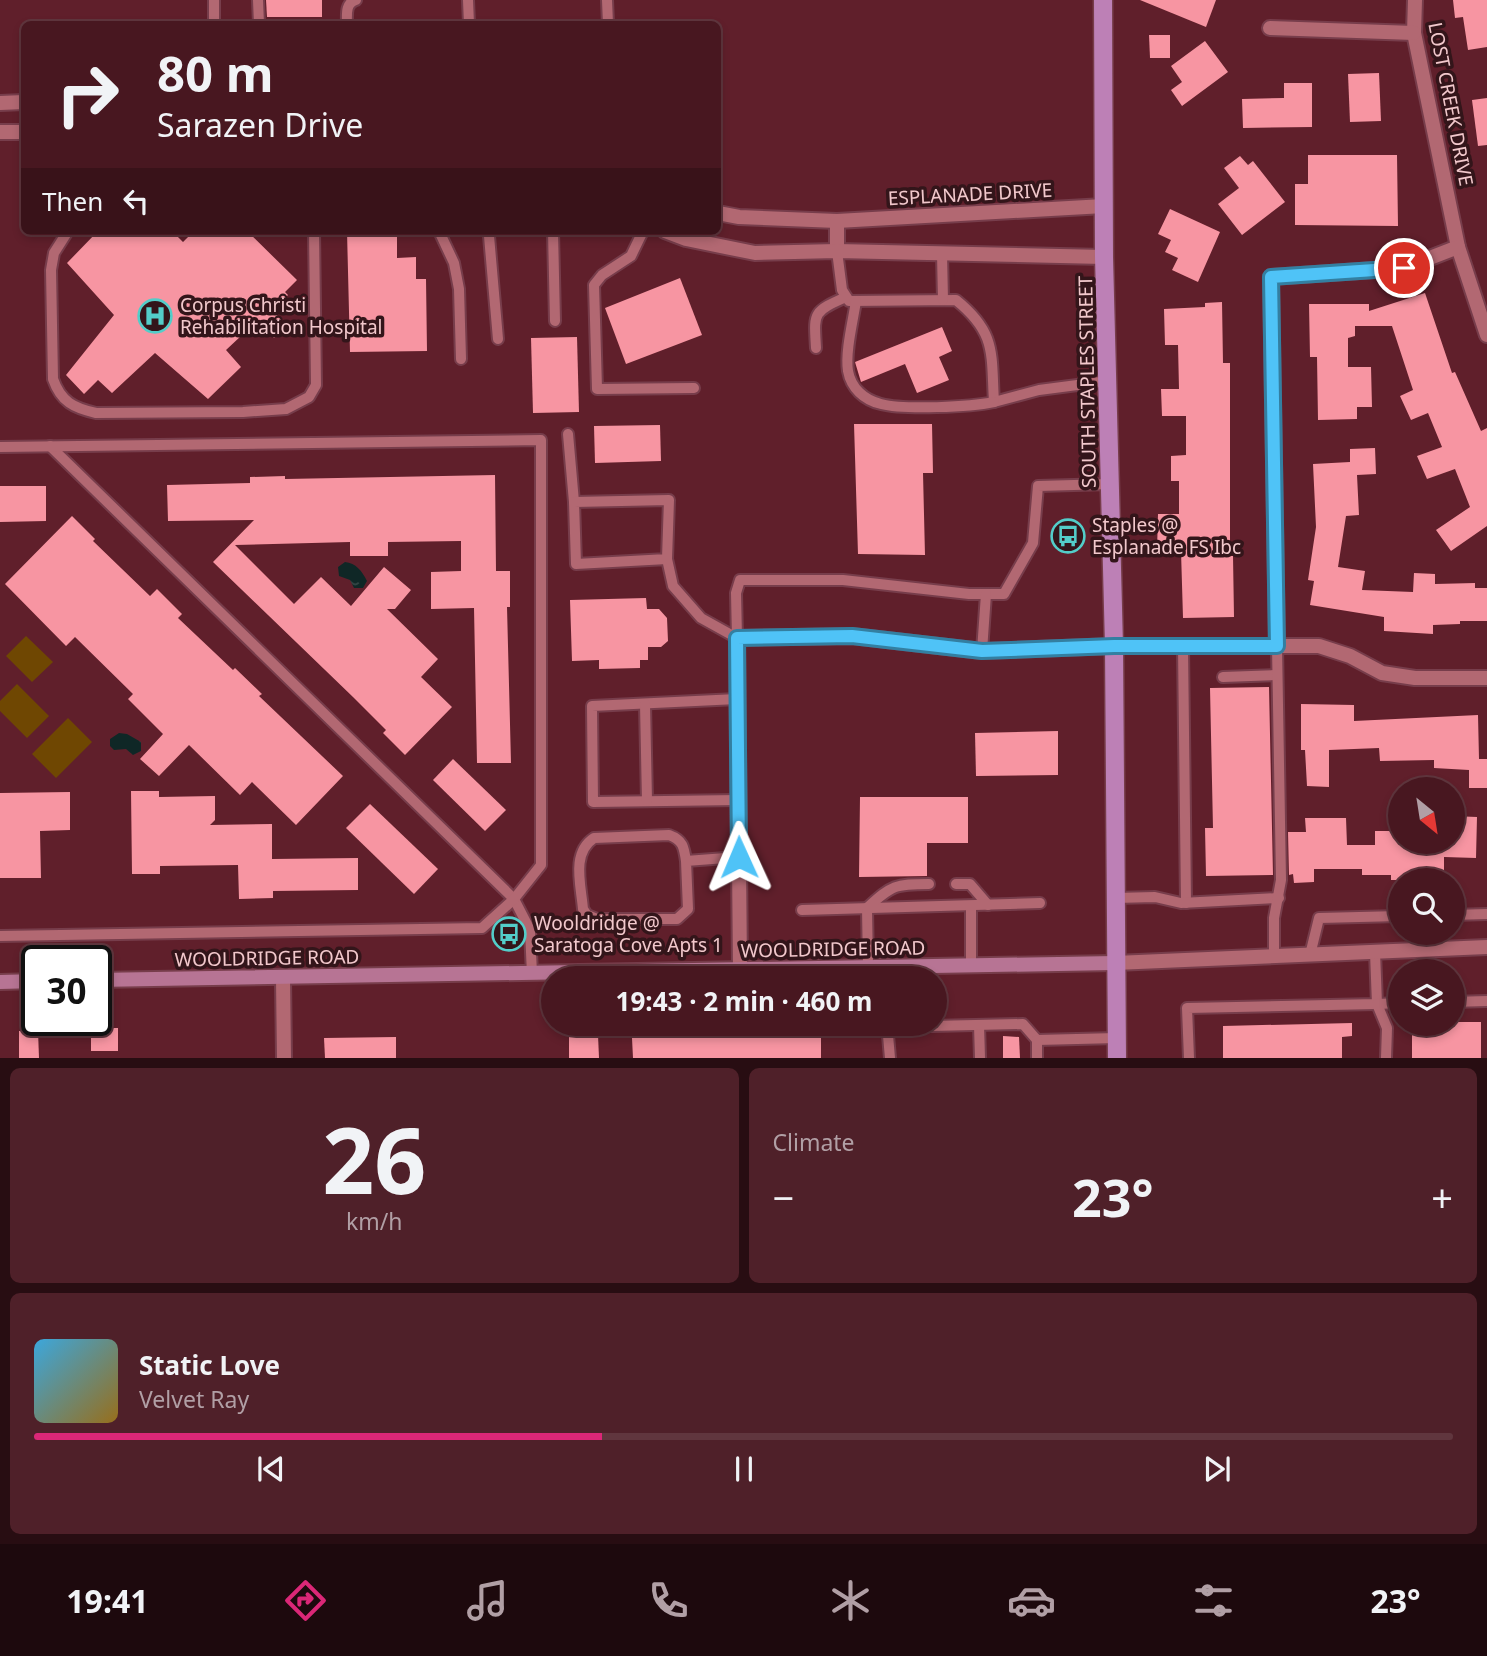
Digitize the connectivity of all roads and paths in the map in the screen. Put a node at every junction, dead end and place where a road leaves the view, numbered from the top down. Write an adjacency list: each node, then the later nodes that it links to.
1 (214, 0): 8 (lane)
2 (258, 0): 9 (lane)
3 (356, 0): 10 (lane)
4 (468, 0): 11 (lane)
5 (607, 0): 12 (lane)
6 (1103, 0): 19 (main road, SOUTH STAPLES STREET)
7 (1415, 0): 14 (street, LOST CREEK DRIVE)
8 (214, 21)
9 (259, 21)
10 (347, 21)
11 (468, 21)
12 (608, 21)
13 (1270, 28): 14 (street)
14 (1414, 33): 29 (street, LOST CREEK DRIVE)
15 (21, 102): 16 (street)
16 (0, 103)
17 (0, 132): 18 (street)
18 (21, 132)
19 (1104, 206): 21 (street, ESPLANADE DRIVE); 32 (main road, SOUTH STAPLES STREET)
20 (721, 214): 21 (street, ESPLANADE DRIVE)
21 (837, 221): 30 (street)
22 (65, 235): 23 (lane)
23 (314, 235)
24 (441, 235): 39 (lane)
25 (489, 235): 37 (lane)
26 (554, 235): 35 (lane)
27 (641, 235): 41 (lane)
28 (676, 235): 30 (street)
29 (1458, 247): 36 (street, LOST CREEK DRIVE); 53 (street)
30 (837, 251): 31 (street); 33 (lane)
31 (942, 253): 32 (street); 34 (lane)
32 (1104, 257): 40 (main road, SOUTH STAPLES STREET)
33 (851, 299): 34 (lane); 38 (lane); 42 (lane)
34 (943, 300): 42 (lane)
35 (555, 321)
36 (1487, 335)
37 (498, 339)
38 (816, 348)
39 (461, 359)
40 (1108, 381): 42 (lane); 46 (main road, SOUTH STAPLES STREET)
41 (694, 388)
42 (994, 402)
43 (568, 434): 47 (lane)
44 (50, 446): 45 (lane); 68 (lane); 68 (lane)
45 (0, 447)
46 (1110, 484): 49 (lane); 51 (main road, SOUTH STAPLES STREET)
47 (575, 502): 48 (lane); 48 (lane)
48 (667, 559): 50 (lane)
49 (986, 594): 50 (lane); 54 (lane)
50 (737, 638): 54 (street); 58 (street)
51 (1114, 646): 52 (street); 54 (street); 66 (main road, SOUTH STAPLES STREET)
52 (1183, 646): 53 (street); 70 (lane)
53 (1277, 646): 55 (lane); 57 (street)
54 (982, 651)
55 (1277, 675): 56 (lane); 67 (lane)
56 (1223, 677)
57 (1487, 678)
58 (737, 699): 59 (lane); 60 (street)
59 (645, 704): 61 (lane); 61 (lane)
60 (738, 800): 61 (lane); 62 (street)
61 (647, 802)
62 (739, 857): 63 (lane); 85 (street)
63 (686, 861): 63 (lane)
64 (929, 884): 73 (lane)
65 (956, 884): 71 (lane)
66 (1115, 898): 70 (lane); 83 (main road, SOUTH STAPLES STREET)
67 (1279, 898): 70 (lane); 82 (lane)
68 (514, 899): 78 (lane); 88 (lane)
69 (1041, 903): 71 (lane)
70 (1186, 903)
71 (988, 905): 72 (lane)
72 (971, 906): 73 (lane); 84 (lane)
73 (867, 908): 74 (lane); 86 (lane)
74 (802, 910)
75 (1487, 914): 76 (lane)
76 (1465, 915)
77 (1388, 916): 81 (lane)
78 (0, 936)
79 (1487, 947): 80 (street, WOOLDRIDGE ROAD)
80 (1375, 952): 81 (street, WOOLDRIDGE ROAD); 96 (lane)
81 (1310, 955): 82 (street, WOOLDRIDGE ROAD)
82 (1274, 957): 83 (street, WOOLDRIDGE ROAD)
83 (1115, 963): 84 (main road, WOOLDRIDGE ROAD); 101 (main road, SOUTH STAPLES STREET)
84 (971, 965): 87 (main road, WOOLDRIDGE ROAD)
85 (740, 966)
86 (868, 966)
87 (947, 967)
88 (532, 974): 89 (main road, WOOLDRIDGE ROAD); 90 (main road, WOOLDRIDGE ROAD)
89 (541, 974)
90 (283, 978): 91 (main road, WOOLDRIDGE ROAD); 103 (street)
91 (112, 980)
92 (21, 981): 93 (main road)
93 (0, 982)
94 (1487, 1001): 95 (lane)
95 (1465, 1002)
96 (1377, 1004): 97 (lane); 108 (lane); 109 (lane)
97 (1388, 1004)
98 (947, 1025): 99 (lane)
99 (979, 1025): 102 (lane); 105 (lane)
100 (889, 1036): 104 (lane)
101 (1117, 1038): 102 (lane); 107 (main road, SOUTH STAPLES STREET)
102 (1037, 1040): 106 (lane)
103 (284, 1058)
104 (890, 1058)
105 (980, 1058)
106 (1037, 1058)
107 (1117, 1058)
108 (1189, 1058)
109 (1386, 1058)

